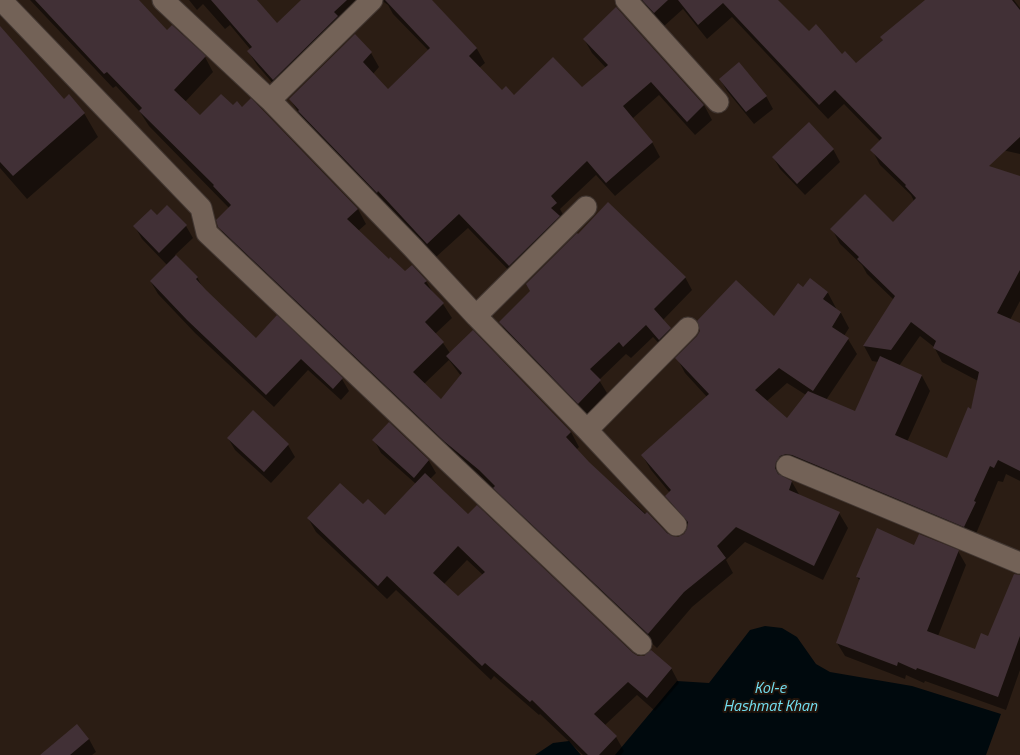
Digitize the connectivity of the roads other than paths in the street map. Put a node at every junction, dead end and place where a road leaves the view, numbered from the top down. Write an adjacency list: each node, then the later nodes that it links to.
1 (2, 0): 14 (street)
2 (163, 0): 5 (street)
3 (372, 0): 5 (street)
4 (626, 0): 6 (street)
5 (270, 100): 8 (street)
6 (718, 102)
7 (586, 207): 8 (street)
8 (476, 316): 10 (street)
9 (688, 328): 10 (street)
10 (587, 430): 12 (street)
11 (787, 466): 13 (street)
12 (676, 525)
13 (1020, 563)
14 (641, 644)

